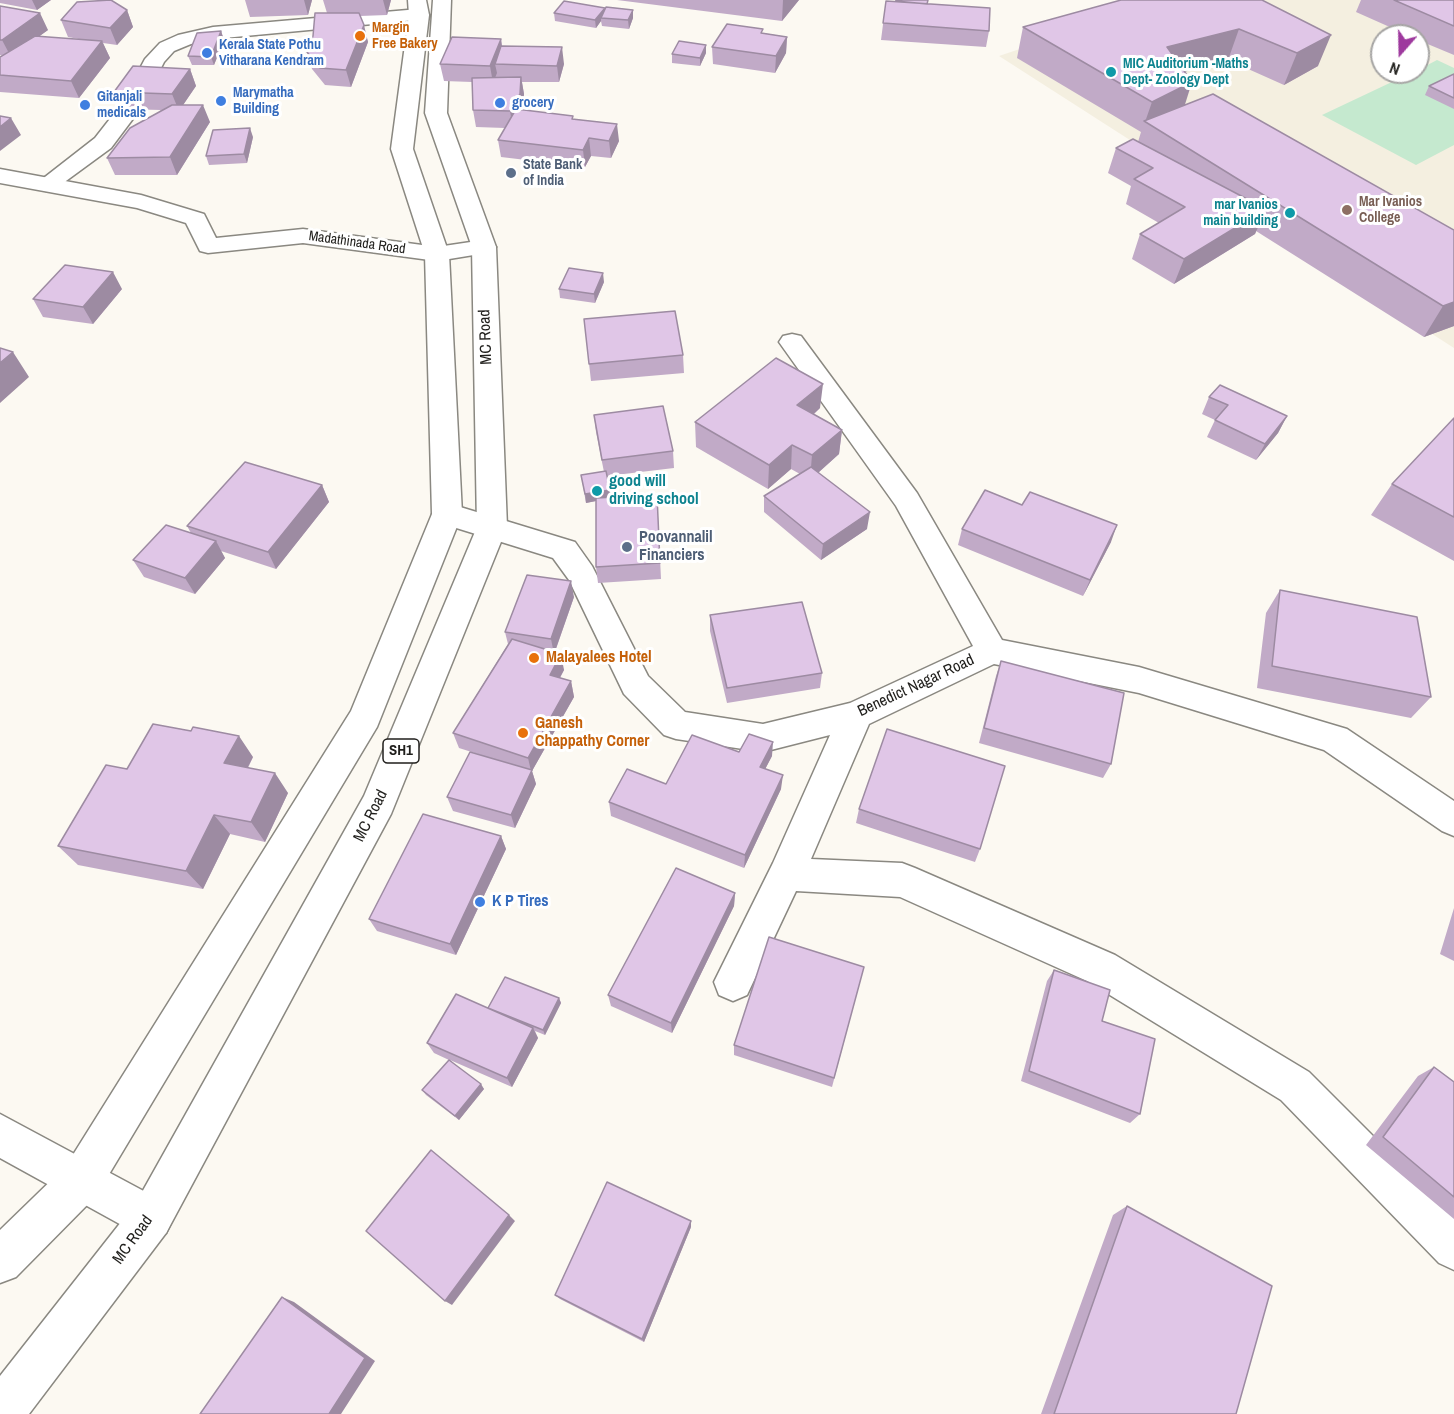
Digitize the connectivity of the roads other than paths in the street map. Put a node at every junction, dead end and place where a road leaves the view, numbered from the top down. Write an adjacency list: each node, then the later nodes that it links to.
1 (426, 5): 3 (street); 4 (street, MC Road / SH1); 5 (street)
2 (0, 176): 3 (street, Madathinada Road)
3 (47, 184): 5 (street, Madathinada Road)
4 (484, 247): 5 (street, Madathinada Road); 8 (street, MC Road / SH1)
5 (437, 254): 7 (street)
6 (792, 342): 9 (street)
7 (447, 514): 8 (street, Benedict Nagar Road); 15 (street)
8 (492, 527): 10 (street, Benedict Nagar Road); 16 (street, MC Road / SH1)
9 (992, 651): 10 (street, Benedict Nagar Road); 11 (street, Benedict Nagar Road)
10 (856, 715): 12 (street)
11 (1454, 820)
12 (786, 874): 13 (street); 17 (street)
13 (733, 982)
14 (0, 1135): 15 (street)
15 (81, 1182): 16 (street); 18 (street)
16 (151, 1218): 19 (street, MC Road / SH1)
17 (1454, 1248)
18 (0, 1261)
19 (9, 1411)

